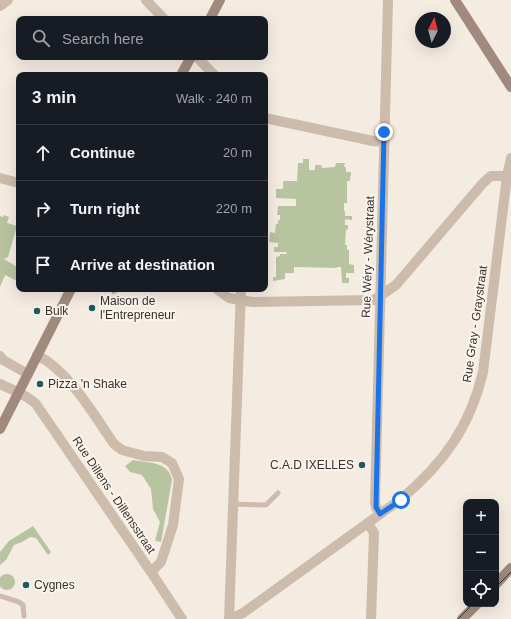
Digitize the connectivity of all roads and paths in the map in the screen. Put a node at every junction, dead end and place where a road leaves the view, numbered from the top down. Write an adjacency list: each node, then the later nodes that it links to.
1 (8, 0): 6 (street)
2 (146, 0): 7 (street)
3 (220, 0): 8 (main road)
4 (388, 0): 15 (street, Rue Wéry - Wérystraat)
5 (455, 0): 13 (main road)
6 (0, 6)
7 (161, 16)
8 (212, 16)
9 (189, 60): 11 (main road)
10 (200, 60): 12 (street)
11 (183, 72)
12 (211, 72)
13 (511, 87)
14 (268, 119): 15 (street)
15 (384, 142): 23 (street, Rue Wéry - Wérystraat)
16 (511, 158): 17 (street, Rue Gray - Graystraat)
17 (507, 176): 23 (street); 33 (street, Rue Gray - Graystraat)
18 (0, 178): 19 (street)
19 (16, 182)
20 (69, 292): 25 (main road)
21 (221, 292): 24 (street)
22 (241, 292): 24 (street)
23 (380, 296): 24 (street); 33 (street, Rue Wéry - Wérystraat)
24 (241, 300): 32 (street)
25 (37, 355): 27 (main road); 36 (street)
26 (0, 356): 27 (street)
27 (28, 374): 29 (main road)
28 (0, 384): 29 (street, Rue Dillens - Dillensstraat)
29 (19, 392): 30 (main road); 36 (street, Rue Dillens - Dillensstraat)
30 (0, 429)
31 (278, 493): 32 (lane)
32 (233, 504): 42 (street)
33 (380, 514): 34 (street, Rue Gray - Graystraat)
34 (368, 523): 42 (street, Rue Gray - Graystraat); 43 (street)
35 (511, 568): 37 (main road)
36 (151, 572): 41 (street, Rue Dillens - Dillensstraat)
37 (499, 581)
38 (0, 596): 40 (lane)
39 (474, 607): 44 (main road)
40 (24, 616)
41 (182, 619)
42 (230, 619)
43 (371, 619)
44 (462, 619)

